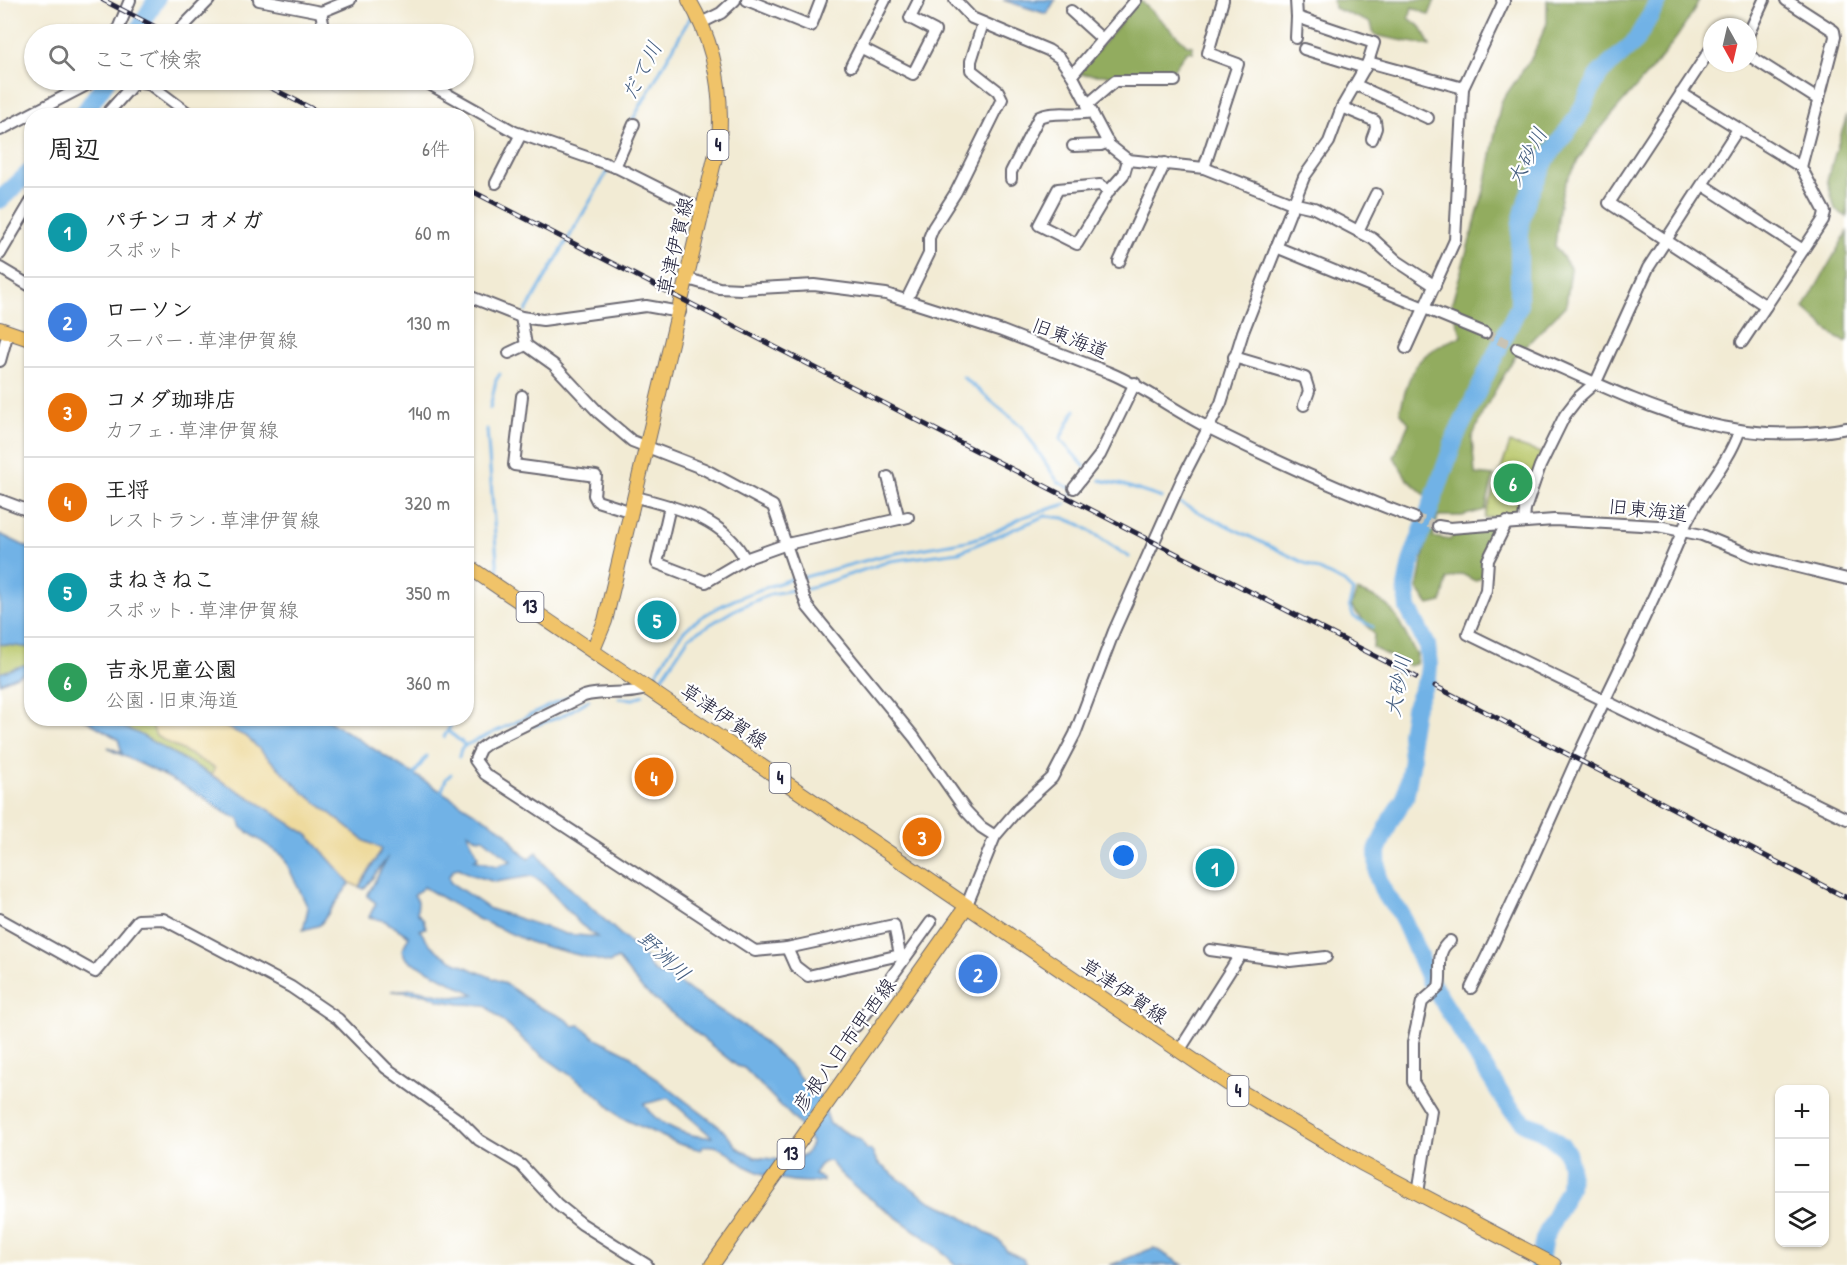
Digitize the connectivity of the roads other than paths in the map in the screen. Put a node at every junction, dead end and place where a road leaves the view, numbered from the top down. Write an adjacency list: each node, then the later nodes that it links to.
1 (130, 0): 23 (street)
2 (209, 0): 24 (street)
3 (260, 0): 19 (street)
4 (350, 0): 19 (street)
5 (735, 0): 17 (street)
6 (750, 0): 7 (street)
7 (821, 0)
8 (885, 0): 28 (street)
9 (919, 0): 28 (street)
10 (955, 0): 22 (street)
11 (1136, 0): 26 (street)
12 (1223, 0): 64 (street)
13 (1296, 0): 20 (street)
14 (1504, 0): 37 (street)
15 (1764, 0): 21 (street)
16 (1786, 0): 43 (street)
17 (694, 10): 71 (main road, 草津伊賀線 / 4)
18 (1071, 11): 26 (street)
19 (321, 12): 25 (street)
20 (1297, 17): 27 (street); 32 (street)
21 (1756, 18)
22 (983, 23): 34 (street); 84 (street)
23 (120, 24)
24 (186, 24)
25 (323, 24)
26 (1101, 38): 34 (street)
27 (1296, 38)
28 (862, 48): 33 (street)
29 (1304, 49): 32 (street)
30 (1703, 60): 42 (street)
31 (1757, 61): 43 (street)
32 (1367, 65): 36 (street); 37 (street)
33 (851, 66)
34 (1072, 75): 50 (street)
35 (1175, 81): 50 (street)
36 (1356, 84): 44 (street); 52 (street)
37 (1463, 88): 82 (street)
38 (77, 90): 45 (street)
39 (125, 90): 46 (street)
40 (158, 90): 47 (street)
41 (440, 90): 48 (street)
42 (1681, 93): 54 (street); 74 (street)
43 (1819, 100): 63 (street)
44 (1341, 106): 57 (street); 70 (street)
45 (42, 108)
46 (111, 108)
47 (181, 108)
48 (473, 108)
49 (474, 108): 56 (street)
50 (1090, 108): 58 (street); 65 (street)
51 (24, 118): 55 (street)
52 (1428, 118)
53 (634, 124): 62 (street)
54 (1738, 129): 63 (street); 67 (street)
55 (0, 130)
56 (521, 134): 62 (street); 66 (street)
57 (1372, 139)
58 (1108, 142): 59 (street); 60 (street)
59 (1073, 146)
60 (1128, 160): 61 (street); 68 (street)
61 (1165, 163): 64 (street); 78 (street)
62 (615, 167): 71 (street)
63 (1801, 167): 76 (street)
64 (1204, 168): 70 (street)
65 (1011, 179)
66 (496, 183)
67 (1703, 185): 74 (street); 76 (street)
68 (1109, 191): 68 (street)
69 (1376, 194): 73 (street)
70 (1292, 203): 73 (street); 75 (street)
71 (702, 210): 80 (main road, 草津伊賀線 / 4)
72 (24, 214): 77 (street)
73 (1358, 231): 82 (street)
74 (1666, 240): 85 (street); 99 (street)
75 (1276, 247): 86 (street); 97 (street)
76 (1803, 250): 85 (street)
77 (0, 254)
78 (1119, 262)
79 (0, 268): 81 (street)
80 (688, 279): 84 (street, 旧東海道); 87 (main road, 草津伊賀線 / 4)
81 (24, 282)
82 (1435, 285): 86 (street)
83 (474, 298): 88 (street)
84 (907, 299): 100 (street, 旧東海道)
85 (1766, 306): 92 (street)
86 (1426, 308): 90 (street); 94 (street)
87 (680, 312): 88 (street); 106 (main road, 草津伊賀線 / 4)
88 (521, 317): 93 (street)
89 (4, 331): 91 (main road); 98 (street)
90 (1485, 333)
91 (24, 337)
92 (1742, 342)
93 (526, 345): 96 (street); 106 (street)
94 (1406, 348)
95 (1517, 348): 99 (street)
96 (510, 353)
97 (1234, 357): 102 (street); 103 (street)
98 (0, 361)
99 (1596, 382): 105 (street); 115 (street)
100 (1135, 383): 103 (street, 旧東海道); 108 (street)
101 (522, 396): 113 (street)
102 (1304, 405)
103 (1209, 428): 114 (street, 旧東海道); 127 (street)
104 (1847, 428): 105 (street)
105 (1739, 432): 118 (street)
106 (649, 446): 109 (main road, 草津伊賀線 / 4); 119 (street)
107 (888, 477): 119 (street)
108 (1074, 488)
109 (636, 497): 111 (street); 113 (main road, 草津伊賀線 / 4)
110 (0, 500): 112 (street)
111 (670, 506): 120 (street); 120 (street)
112 (24, 509)
113 (632, 512): 123 (main road, 草津伊賀線 / 4)
114 (1414, 518)
115 (1524, 521): 116 (street, 旧東海道); 118 (street, 旧東海道)
116 (1507, 522): 117 (street, 旧東海道); 125 (street)
117 (1438, 526)
118 (1683, 531): 122 (street, 旧東海道); 125 (street)
119 (788, 544): 120 (street); 127 (street)
120 (745, 559)
121 (474, 570): 123 (main road, 13)
122 (1847, 579)
123 (593, 650): 124 (main road, 草津伊賀線 / 4)
124 (649, 688): 128 (main road, 草津伊賀線 / 4); 132 (street)
125 (1605, 701): 126 (street); 138 (street)
126 (1847, 819)
127 (995, 836): 128 (street)
128 (966, 907): 137 (main road, 彦根八日市甲西線 / 13); 140 (main road, 草津伊賀線 / 4)
129 (0, 919): 142 (street)
130 (931, 922): 135 (street)
131 (1450, 941): 141 (street)
132 (787, 948): 135 (street); 135 (street)
133 (1209, 950): 134 (street)
134 (1240, 955): 136 (street); 140 (street)
135 (902, 957): 137 (street); 139 (street)
136 (1326, 957)
137 (921, 971): 143 (main road, 彦根八日市甲西線 / 13)
138 (1471, 988)
139 (856, 1026)
140 (1179, 1051): 141 (main road, 草津伊賀線 / 4)
141 (1419, 1193): 144 (main road, 草津伊賀線 / 4)
142 (647, 1265)
143 (712, 1265)
144 (1554, 1265)

